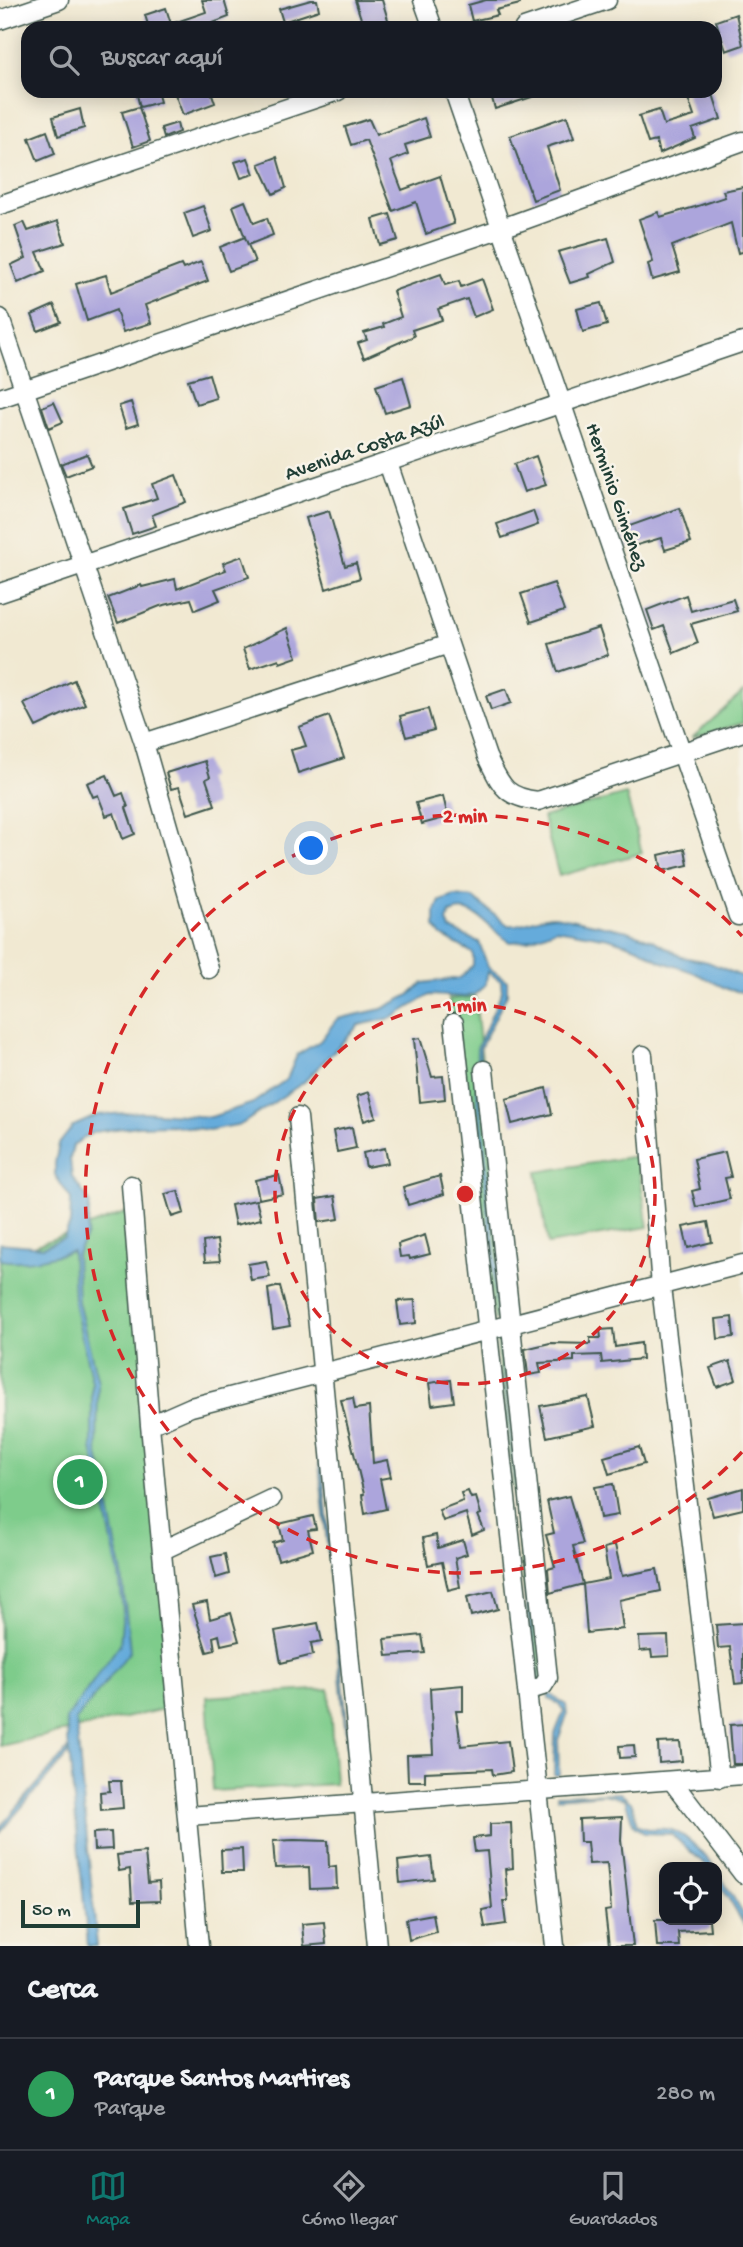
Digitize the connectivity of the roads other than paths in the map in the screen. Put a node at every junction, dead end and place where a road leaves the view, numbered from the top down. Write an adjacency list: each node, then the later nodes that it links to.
1 (59, 0): 4 (street)
2 (423, 0): 5 (street)
3 (607, 0): 6 (street)
4 (0, 20)
5 (430, 21)
6 (545, 21)
7 (317, 98): 10 (street)
8 (456, 98): 11 (street, Herminio Giménez)
9 (743, 141): 11 (street)
10 (0, 205)
11 (502, 228): 14 (street); 16 (street, Herminio Giménez)
12 (0, 318): 14 (street)
13 (743, 342): 16 (street, Avenida Costa Azúl)
14 (24, 390): 15 (street); 18 (street)
15 (0, 398)
16 (561, 402): 17 (street, Avenida Costa Azúl); 23 (street, Herminio Giménez)
17 (388, 463): 18 (street, Avenida Costa Azúl); 20 (street)
18 (84, 565): 19 (street, Avenida Costa Azúl); 22 (street)
19 (0, 593)
20 (449, 645): 22 (street); 23 (street)
21 (743, 732): 23 (street)
22 (144, 743): 25 (street)
23 (682, 753): 24 (street, Herminio Giménez)
24 (738, 916)
25 (209, 969)
26 (454, 1023): 34 (street)
27 (643, 1055): 32 (street)
28 (484, 1070): 33 (street)
29 (298, 1117): 35 (street)
30 (131, 1185): 36 (street)
31 (743, 1264): 32 (street)
32 (661, 1287): 33 (street); 41 (street)
33 (512, 1324): 34 (street); 39 (street)
34 (488, 1329): 35 (street); 39 (street)
35 (321, 1374): 36 (street); 44 (street)
36 (150, 1425): 38 (street)
37 (271, 1499): 38 (street)
38 (163, 1550): 45 (street)
39 (527, 1691): 43 (street)
40 (743, 1775): 41 (street)
41 (720, 1777): 42 (street)
42 (672, 1781): 43 (street); 46 (street)
43 (538, 1791): 44 (street); 49 (street)
44 (364, 1804): 45 (street); 48 (street)
45 (188, 1816): 47 (street)
46 (743, 1874)
47 (199, 1946)
48 (377, 1946)
49 (555, 1946)

